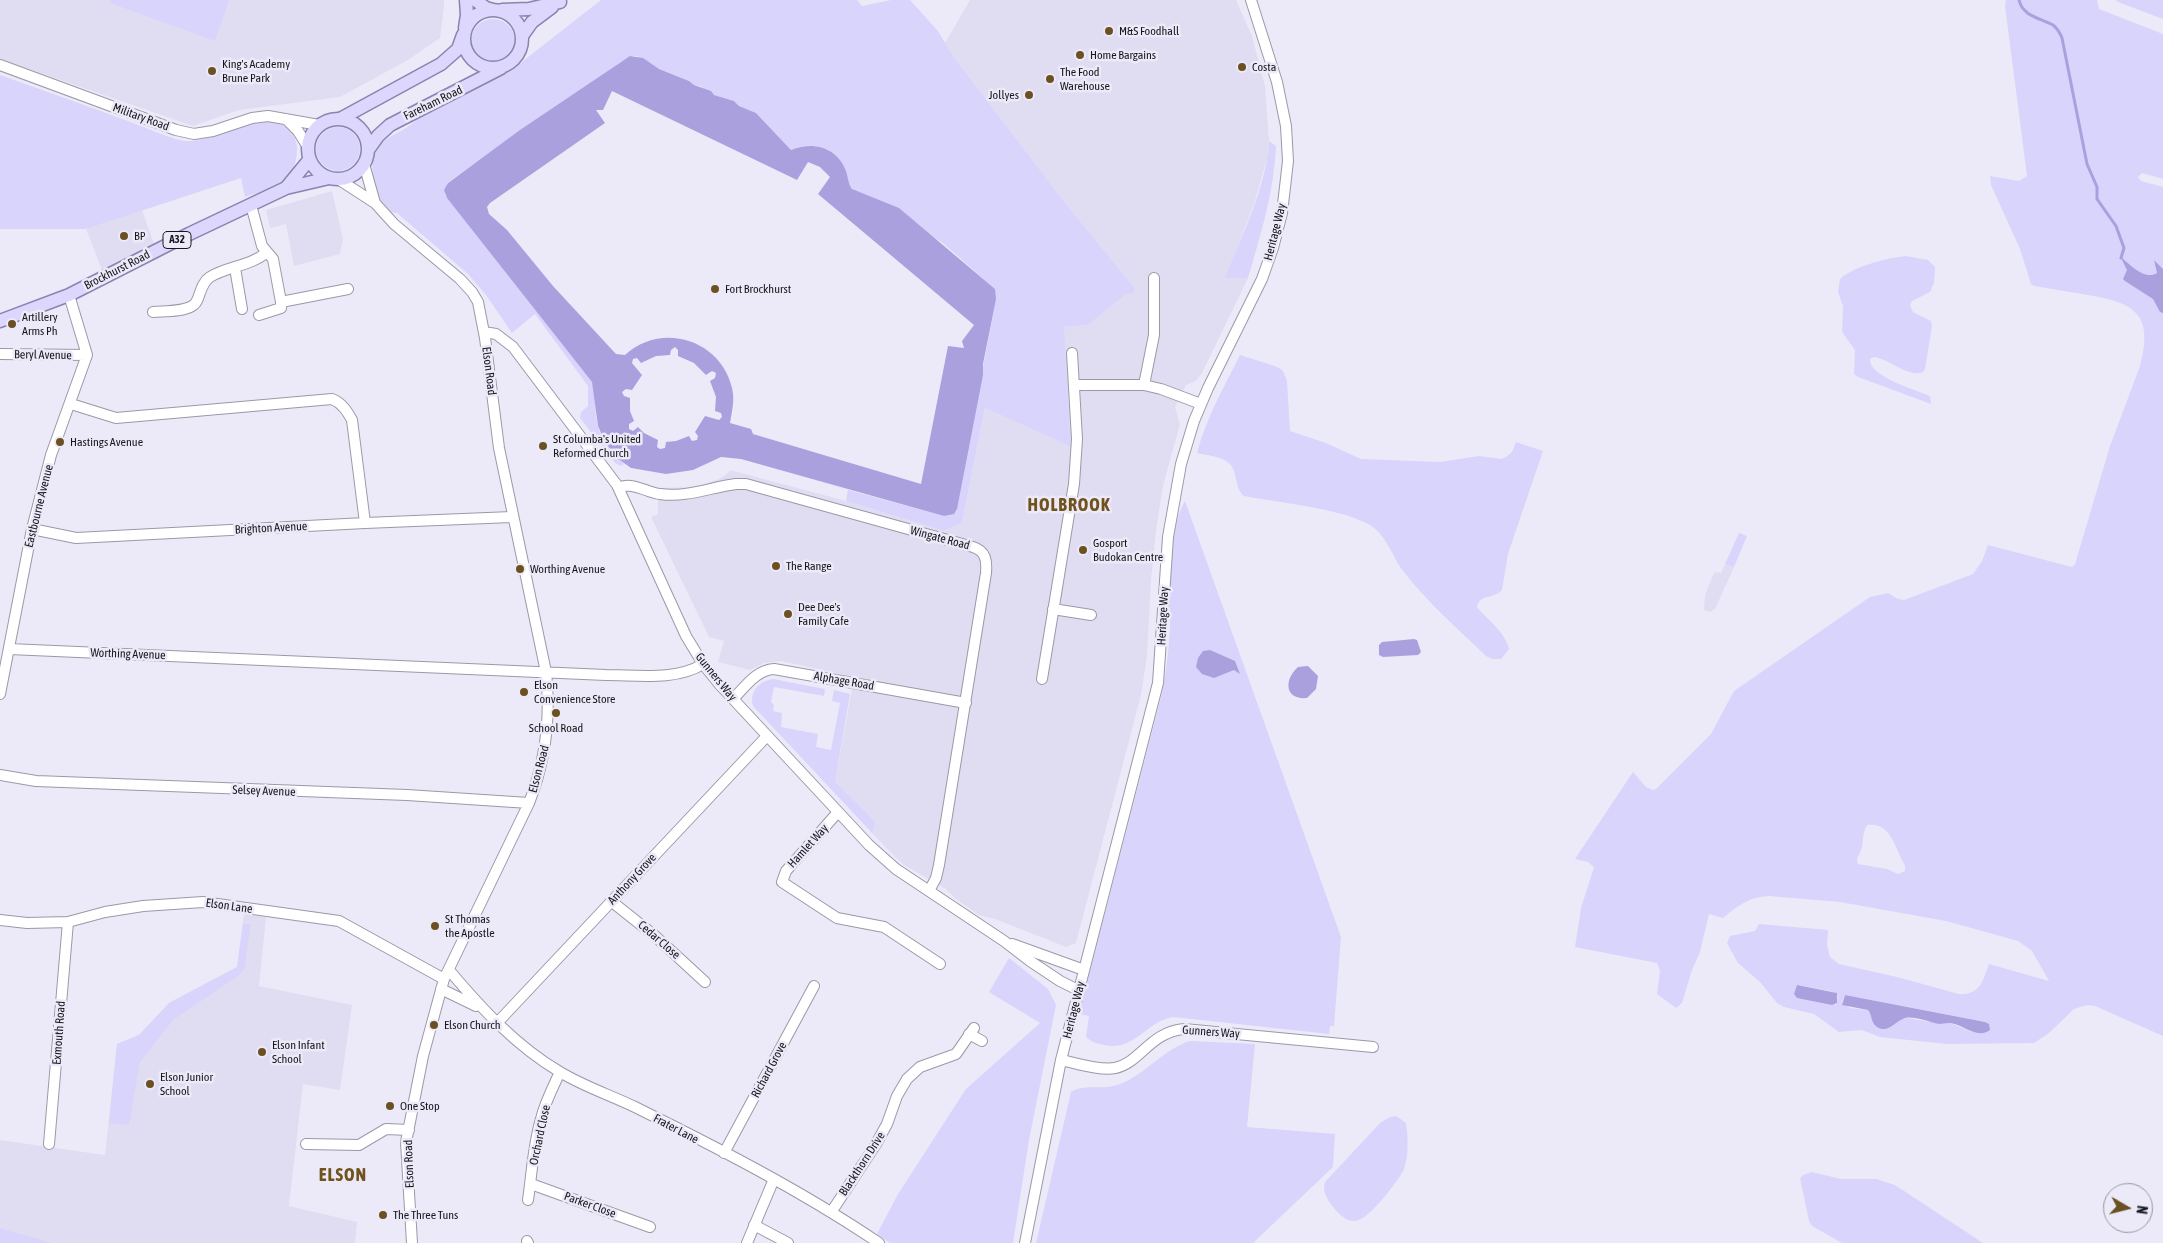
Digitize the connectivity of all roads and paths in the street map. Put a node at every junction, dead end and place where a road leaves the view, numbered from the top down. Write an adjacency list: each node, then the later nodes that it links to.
1 (466, 0): 6 (main road)
2 (474, 0): 5 (main road)
3 (1251, 0): 37 (street, Heritage Way)
4 (562, 1): 5 (main road); 7 (main road)
5 (495, 10): 6 (main road); 7 (main road)
6 (464, 32): 9 (main road); 11 (main road)
7 (522, 36): 9 (main road)
8 (0, 65): 10 (street, Military Road)
9 (505, 66): 13 (main road, Fareham Road)
10 (285, 119): 12 (street, Military Road); 14 (street)
11 (340, 119): 12 (main road); 13 (main road)
12 (319, 125): 14 (main road)
13 (368, 150): 15 (main road)
14 (308, 153): 16 (main road); 17 (main road, Brockhurst Road / A32)
15 (364, 164): 16 (main road); 18 (street, Elson Road)
16 (334, 179): 17 (main road, Brockhurst Road / A32); 18 (street, Elson Road)
17 (286, 188): 19 (main road, Brockhurst Road / A32)
18 (375, 203): 30 (street, Elson Road)
19 (251, 205): 20 (street); 24 (main road, Brockhurst Road / A32)
20 (267, 252): 21 (street); 25 (street)
21 (235, 268): 26 (street); 27 (street)
22 (1154, 278): 35 (street)
23 (348, 289): 25 (street)
24 (69, 295): 29 (main road, Brockhurst Road / A32); 33 (street)
25 (281, 302): 28 (street)
26 (242, 309)
27 (153, 312)
28 (259, 315)
29 (0, 321)
30 (484, 332): 38 (street, Gunners Way); 39 (street, Elson Road)
31 (1072, 353): 34 (street)
32 (0, 354): 33 (street, Beryl Avenue)
33 (87, 356): 36 (street, Eastbourne Avenue)
34 (1075, 385): 35 (street); 42 (street)
35 (1144, 385): 37 (street)
36 (71, 404): 40 (street); 41 (street, Eastbourne Avenue)
37 (1201, 404): 61 (street, Heritage Way)
38 (620, 488): 45 (street, Gunners Way); 50 (street, Wingate Road)
39 (512, 517): 40 (street, Brighton Avenue); 46 (street, Elson Road)
40 (365, 523): 41 (street, Brighton Avenue)
41 (32, 529): 44 (street, Eastbourne Avenue)
42 (1053, 609): 43 (street); 47 (street)
43 (1092, 615)
44 (9, 649): 46 (street, Worthing Avenue); 48 (street, Eastbourne Avenue)
45 (703, 664): 46 (street); 49 (street, Gunners Way)
46 (546, 672): 53 (street, Elson Road)
47 (1042, 679)
48 (0, 694)
49 (733, 699): 50 (street, Alphage Road); 51 (street, Gunners Way)
50 (966, 703): 55 (street, Wingate Road)
51 (768, 736): 54 (street, Gunners Way); 56 (street, Anthony Grove)
52 (0, 775): 53 (street, Selsey Avenue)
53 (529, 803): 62 (street, Elson Road)
54 (838, 812): 55 (street, Gunners Way); 60 (street, Hamlet Way)
55 (929, 891): 59 (street, Gunners Way)
56 (611, 901): 63 (street, Cedar Close); 67 (street, Anthony Grove)
57 (0, 920): 58 (street, Elson Lane)
58 (68, 922): 62 (street, Elson Lane); 73 (street, Exmouth Road)
59 (1004, 941): 61 (street, Gunners Way); 65 (street, Gunners Way)
60 (940, 964)
61 (1084, 970): 65 (street, Heritage Way)
62 (445, 980): 66 (street, Frater Lane); 66 (street, Frater Lane); 72 (street, Elson Road)
63 (705, 982)
64 (814, 986): 75 (street, Richard Grove)
65 (1078, 990): 70 (street, Heritage Way)
66 (480, 1007): 67 (street, Frater Lane)
67 (497, 1023): 71 (street, Frater Lane)
68 (982, 1041): 79 (street, Blackthorn Drive)
69 (1373, 1046): 70 (street, Gunners Way)
70 (1061, 1060): 86 (street, Heritage Way)
71 (560, 1072): 75 (street, Frater Lane); 77 (street, Orchard Close)
72 (409, 1130): 74 (street); 82 (street, Elson Road)
73 (48, 1144)
74 (306, 1144)
75 (724, 1154): 76 (street, Frater Lane)
76 (774, 1179): 79 (street, Frater Lane); 80 (street)
77 (530, 1184): 78 (street, Orchard Close); 81 (street, Parker Close)
78 (528, 1200)
79 (832, 1211): 85 (street, Frater Lane)
80 (754, 1225): 83 (street); 84 (street)
81 (650, 1227)
82 (412, 1243)
83 (747, 1243)
84 (788, 1243)
85 (879, 1243)
86 (1025, 1243)

